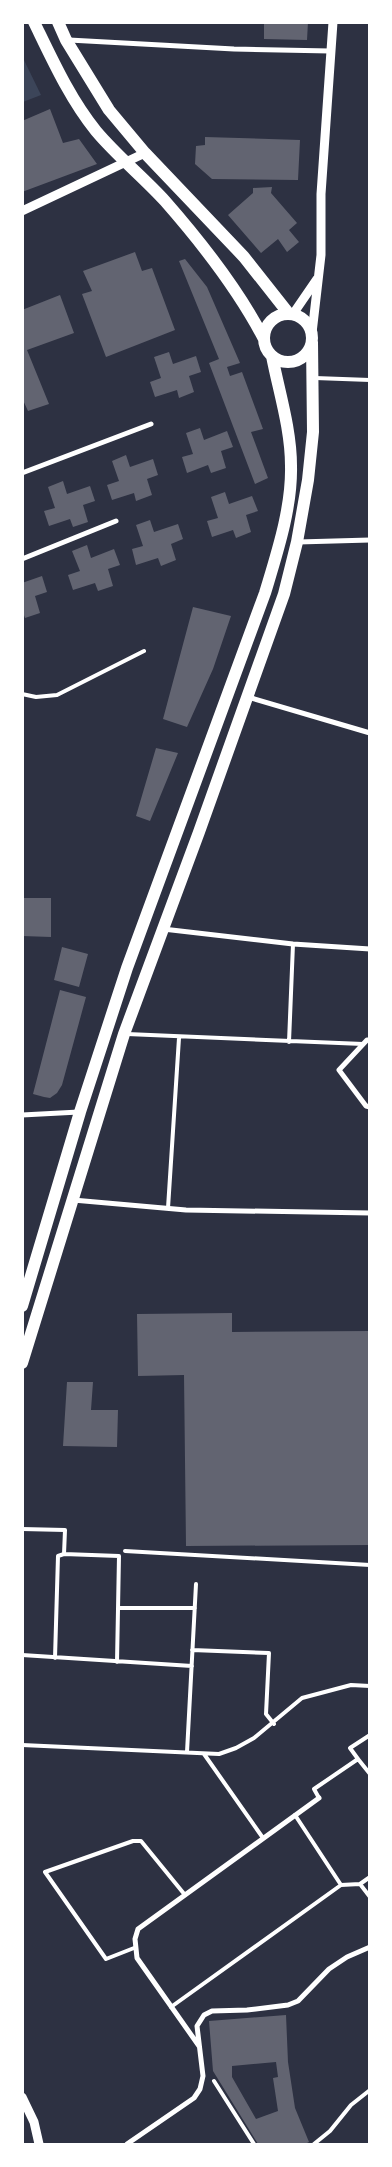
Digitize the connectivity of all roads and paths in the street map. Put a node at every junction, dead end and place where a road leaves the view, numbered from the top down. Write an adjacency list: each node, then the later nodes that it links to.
1 (34, 22): 7 (main road)
2 (58, 22): 4 (main road)
3 (333, 22): 5 (street)
4 (66, 40): 5 (street); 6 (main road)
5 (330, 51): 9 (street)
6 (144, 153): 7 (street); 10 (main road)
7 (125, 163): 8 (street); 12 (main road)
8 (22, 211)
9 (319, 277): 10 (street); 11 (street)
10 (290, 314): 11 (main road); 12 (main road)
11 (312, 338): 13 (main road); 14 (main road)
12 (264, 340): 13 (main road)
13 (272, 356): 35 (main road)
14 (312, 378): 15 (lane); 20 (main road)
15 (370, 380)
16 (151, 424): 17 (street)
17 (22, 473)
18 (116, 520): 21 (street)
19 (370, 540): 20 (street)
20 (298, 542): 24 (main road)
21 (22, 559)
22 (144, 651): 23 (lane)
23 (22, 694)
24 (247, 697): 25 (street); 26 (main road)
25 (370, 733)
26 (162, 929): 27 (street); 29 (main road)
27 (293, 944): 28 (street); 32 (lane)
28 (370, 949)
29 (124, 1034): 30 (lane); 37 (main road)
30 (179, 1038): 32 (lane); 38 (lane)
31 (370, 1040): 33 (street)
32 (289, 1042): 33 (lane)
33 (363, 1044): 34 (street)
34 (370, 1107)
35 (80, 1112): 36 (street); 40 (main road)
36 (22, 1115)
37 (72, 1200): 38 (street); 41 (main road)
38 (168, 1208): 39 (street)
39 (370, 1213)
40 (22, 1306)
41 (22, 1363)
42 (22, 1529): 44 (lane)
43 (125, 1551): 45 (lane)
44 (64, 1554): 47 (lane); 51 (lane)
45 (370, 1565)
46 (196, 1584): 48 (lane)
47 (118, 1608): 48 (lane); 52 (lane)
48 (194, 1608): 49 (lane)
49 (192, 1650): 53 (lane); 55 (lane)
50 (22, 1655): 51 (lane)
51 (55, 1658): 52 (lane)
52 (117, 1662): 53 (lane)
53 (192, 1666): 58 (lane)
54 (370, 1686): 55 (lane)
55 (274, 1724): 59 (lane)
56 (370, 1735): 60 (lane)
57 (22, 1745): 58 (lane)
58 (187, 1752): 59 (lane)
59 (204, 1754): 64 (lane)
60 (358, 1759): 61 (lane); 62 (lane)
61 (370, 1774)
62 (319, 1798): 63 (street)
63 (295, 1815): 64 (street); 67 (lane)
64 (263, 1838): 68 (street)
65 (370, 1877): 66 (lane)
66 (360, 1884): 67 (lane); 69 (lane)
67 (340, 1885): 72 (lane)
68 (185, 1895): 71 (street); 71 (lane)
69 (370, 1897)
70 (370, 1947): 73 (street)
71 (134, 1948): 72 (street)
72 (171, 2007): 73 (street)
73 (199, 2046): 78 (street)
74 (214, 2081): 79 (lane)
75 (370, 2090): 80 (lane)
76 (22, 2097): 77 (street)
77 (38, 2144)
78 (127, 2144)
79 (254, 2144)
80 (315, 2144)

